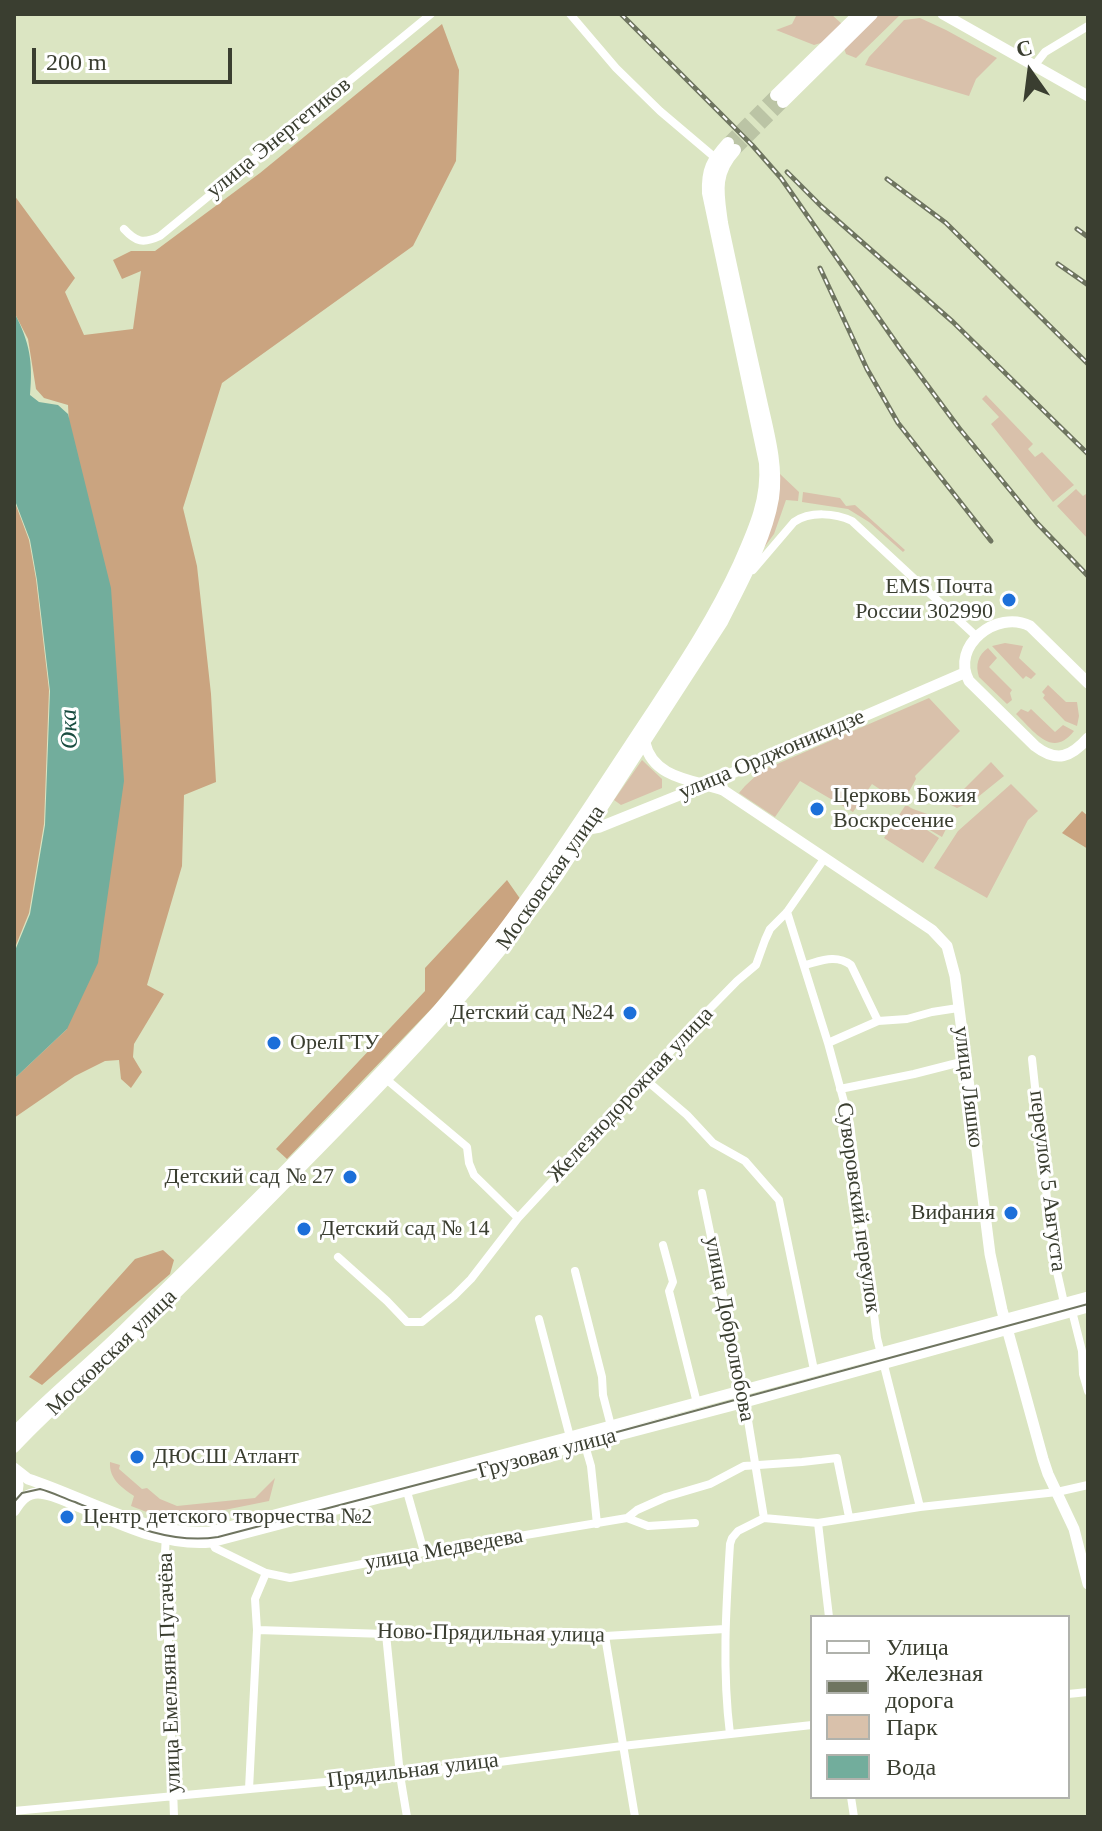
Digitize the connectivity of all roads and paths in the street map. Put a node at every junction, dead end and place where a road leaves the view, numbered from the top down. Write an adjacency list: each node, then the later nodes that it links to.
1 (431, 14): 11 (street, улица Энергетиков)
2 (570, 14): 10 (street)
3 (859, 14): 4 (main road)
4 (872, 14)
5 (943, 14): 7 (street)
6 (1088, 26): 7 (street)
7 (1034, 66): 8 (street)
8 (1088, 96)
9 (732, 146): 10 (main road)
10 (719, 161): 12 (main road, Московская улица); 19 (main road, Московская улица)
11 (124, 229)
12 (742, 582): 13 (street); 16 (main road, Московская улица)
13 (977, 637): 14 (street); 15 (street)
14 (964, 673): 17 (street); 18 (street, улица Орджоникидзе)
15 (1088, 683)
16 (645, 743): 18 (street, улица Ляшко); 19 (main road, Московская улица)
17 (1086, 745)
18 (707, 784): 19 (street, улица Орджоникидзе); 20 (street, улица Ляшко)
19 (584, 827): 28 (main road, Московская улица); 31 (main road, Московская улица)
20 (824, 859): 21 (street, Железнодорожная улица); 23 (street, улица Ляшко)
21 (787, 912): 22 (street, Суворовский переулок); 29 (street, Железнодорожная улица)
22 (805, 965): 24 (street); 25 (street, Суворовский переулок)
23 (958, 1008): 24 (street); 27 (street, улица Ляшко)
24 (878, 1021): 25 (street)
25 (828, 1043): 30 (street, Суворовский переулок)
26 (1032, 1059): 38 (street, переулок 5 Августа)
27 (965, 1061): 30 (street); 41 (street, улица Ляшко)
28 (386, 1079): 31 (main road, Московская улица); 33 (street)
29 (646, 1080): 33 (street, Железнодорожная улица); 43 (street)
30 (840, 1089): 42 (street, Суворовский переулок)
31 (330, 1131): 48 (main road, Московская улица); 50 (main road, Московская улица)
32 (702, 1193): 45 (street, улица Добролюбова)
33 (518, 1218): 35 (street, Железнодорожная улица)
34 (663, 1245): 46 (street)
35 (338, 1257)
36 (575, 1271): 47 (street)
37 (1088, 1297): 38 (street, Грузовая улица)
38 (1068, 1307): 39 (street, Грузовая улица); 41 (street, Грузовая улица); 44 (street, переулок 5 Августа)
39 (1088, 1307)
40 (539, 1319): 49 (street)
41 (1006, 1324): 42 (street, Грузовая улица); 57 (street, улица Ляшко)
42 (881, 1358): 43 (street, Грузовая улица); 45 (street, Грузовая улица); 59 (street, Суворовский переулок)
43 (814, 1370): 45 (street, Грузовая улица)
44 (1088, 1391)
45 (744, 1396): 46 (street, Грузовая улица); 49 (street, Грузовая улица); 51 (street, улица Добролюбова)
46 (697, 1403): 47 (street, Грузовая улица)
47 (611, 1426): 49 (street, Грузовая улица)
48 (14, 1433)
49 (579, 1438): 56 (street, Грузовая улица); 66 (street)
50 (14, 1447)
51 (754, 1465): 61 (street); 62 (street); 63 (street, улица Добролюбова)
52 (14, 1468): 53 (street, Грузовая улица); 55 (street)
53 (34, 1481): 55 (street); 67 (street, Грузовая улица)
54 (1088, 1485): 57 (street)
55 (15, 1486): 58 (street, Грузовая улица); 60 (street)
56 (406, 1486): 68 (street, Грузовая улица); 69 (street)
57 (1057, 1492): 59 (street); 71 (street, улица Ляшко)
58 (39, 1493): 60 (street); 67 (street, Грузовая улица)
59 (920, 1507): 61 (street)
60 (14, 1512)
61 (849, 1517): 65 (street)
62 (627, 1518): 64 (street, улица Медведева); 66 (street, улица Медведева)
63 (764, 1518): 65 (street); 73 (street)
64 (695, 1523)
65 (818, 1523): 72 (street)
66 (597, 1524): 69 (street, улица Медведева)
67 (166, 1534): 68 (street, Грузовая улица); 82 (street, улица Емельяна Пугачёва)
68 (210, 1537): 70 (street, улица Медведева)
69 (424, 1552): 70 (street, улица Медведева)
70 (266, 1573): 74 (street)
71 (1088, 1584)
72 (829, 1615)
73 (725, 1629): 76 (street, Ново-Прядильная улица); 78 (street)
74 (257, 1630): 75 (street, Ново-Прядильная улица); 81 (street)
75 (386, 1634): 76 (street, Ново-Прядильная улица); 80 (street)
76 (605, 1636): 79 (street)
77 (810, 1725): 78 (street, Прядильная улица)
78 (730, 1734): 79 (street, Прядильная улица)
79 (622, 1746): 80 (street, Прядильная улица); 86 (street)
80 (400, 1775): 81 (street, Прядильная улица); 85 (street)
81 (249, 1789): 82 (street, Прядильная улица)
82 (173, 1796): 83 (street, Прядильная улица); 84 (street, улица Емельяна Пугачёва)
83 (14, 1811)
84 (174, 1817)
85 (407, 1817)
86 (635, 1817)

